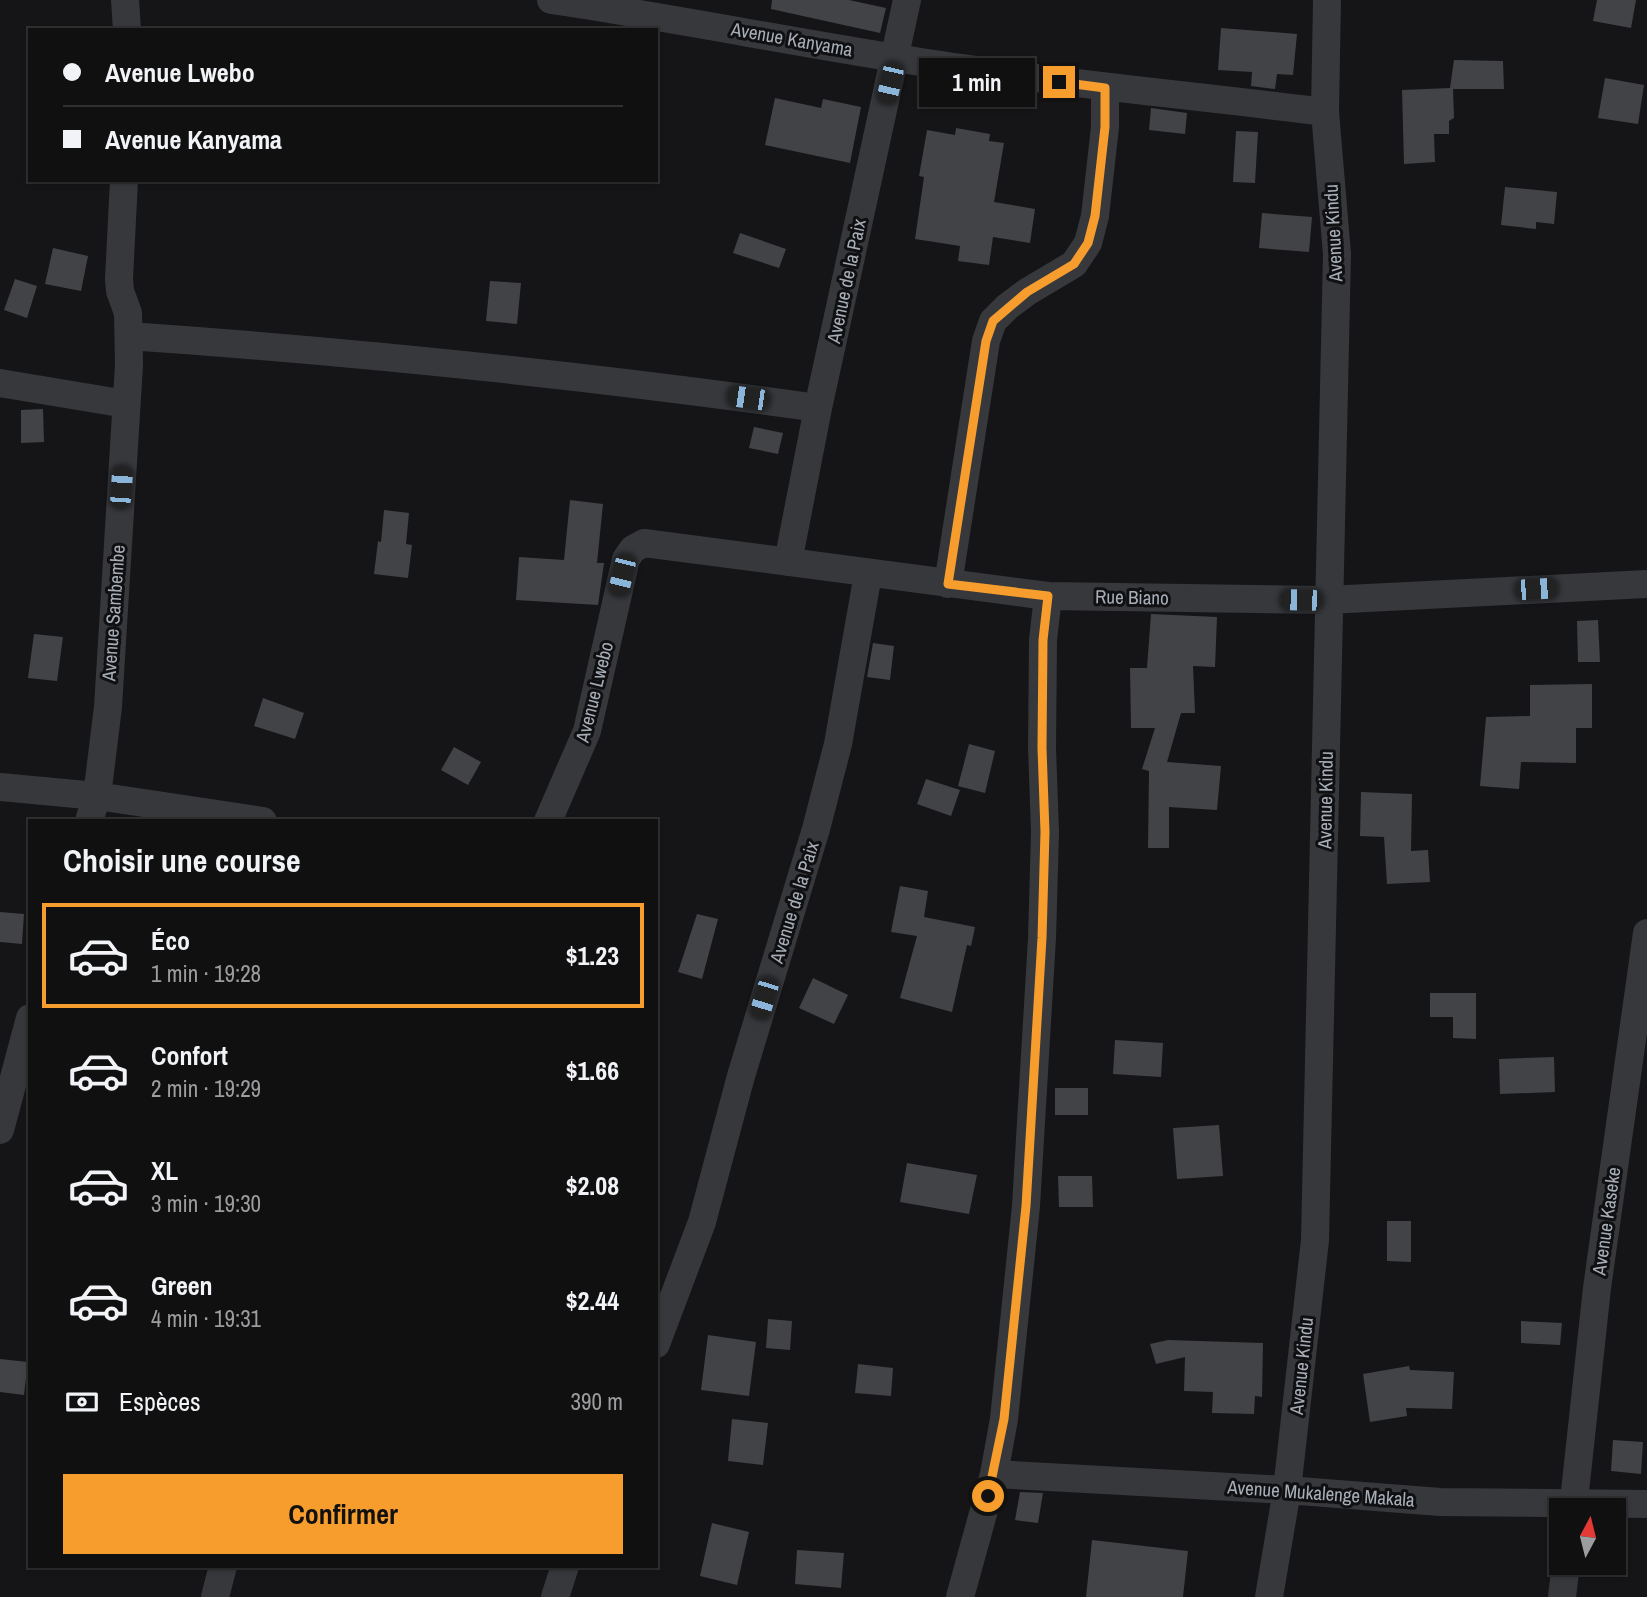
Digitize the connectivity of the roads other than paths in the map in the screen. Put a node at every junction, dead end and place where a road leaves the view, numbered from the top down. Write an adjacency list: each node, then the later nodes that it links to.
1 (125, 0): 5 (street)
2 (551, 0): 6 (street, Avenue Kanyama)
3 (907, 0): 6 (street, Avenue de la Paix)
4 (1327, 0): 8 (street, Avenue Kindu)
5 (127, 28)
6 (896, 57): 7 (street, Avenue Kanyama); 13 (street, Avenue de la Paix)
7 (1105, 88): 8 (street, Avenue Kanyama); 17 (street)
8 (1325, 112): 20 (street, Avenue Kindu)
9 (124, 182): 10 (street, Avenue Sambembe)
10 (129, 336): 12 (street, Avenue Sambembe); 13 (street)
11 (0, 383): 12 (street)
12 (126, 404): 22 (street, Avenue Sambembe)
13 (818, 408): 15 (street, Avenue de la Paix)
14 (626, 559): 15 (street, Rue Biano); 24 (street, Avenue Lwebo)
15 (788, 562): 16 (street, Rue Biano)
16 (868, 574): 17 (street, Rue Biano); 28 (street, Avenue de la Paix)
17 (948, 584): 19 (street, Rue Biano)
18 (1647, 584): 20 (street, Rue Biano)
19 (1048, 596): 20 (street, Rue Biano); 29 (street)
20 (1328, 600): 30 (street, Avenue Kindu)
21 (0, 787): 22 (street)
22 (93, 808): 23 (street)
23 (237, 819)
24 (549, 819)
25 (1647, 933): 31 (street, Avenue Kaseke)
26 (28, 1025): 27 (street)
27 (0, 1130)
28 (658, 1339)
29 (994, 1474): 30 (street, Avenue Mukalenge Makala); 40 (street)
30 (1287, 1490): 34 (street, Avenue Mukalenge Makala); 41 (street, Avenue Kindu)
31 (1574, 1498)
32 (1647, 1504): 33 (street, Avenue Mukalenge Makala)
33 (1626, 1505)
34 (1549, 1506)
35 (222, 1568): 38 (street)
36 (564, 1568): 39 (street)
37 (1565, 1575): 42 (street)
38 (215, 1597)
39 (555, 1597)
40 (960, 1597)
41 (1269, 1597)
42 (1562, 1597)

